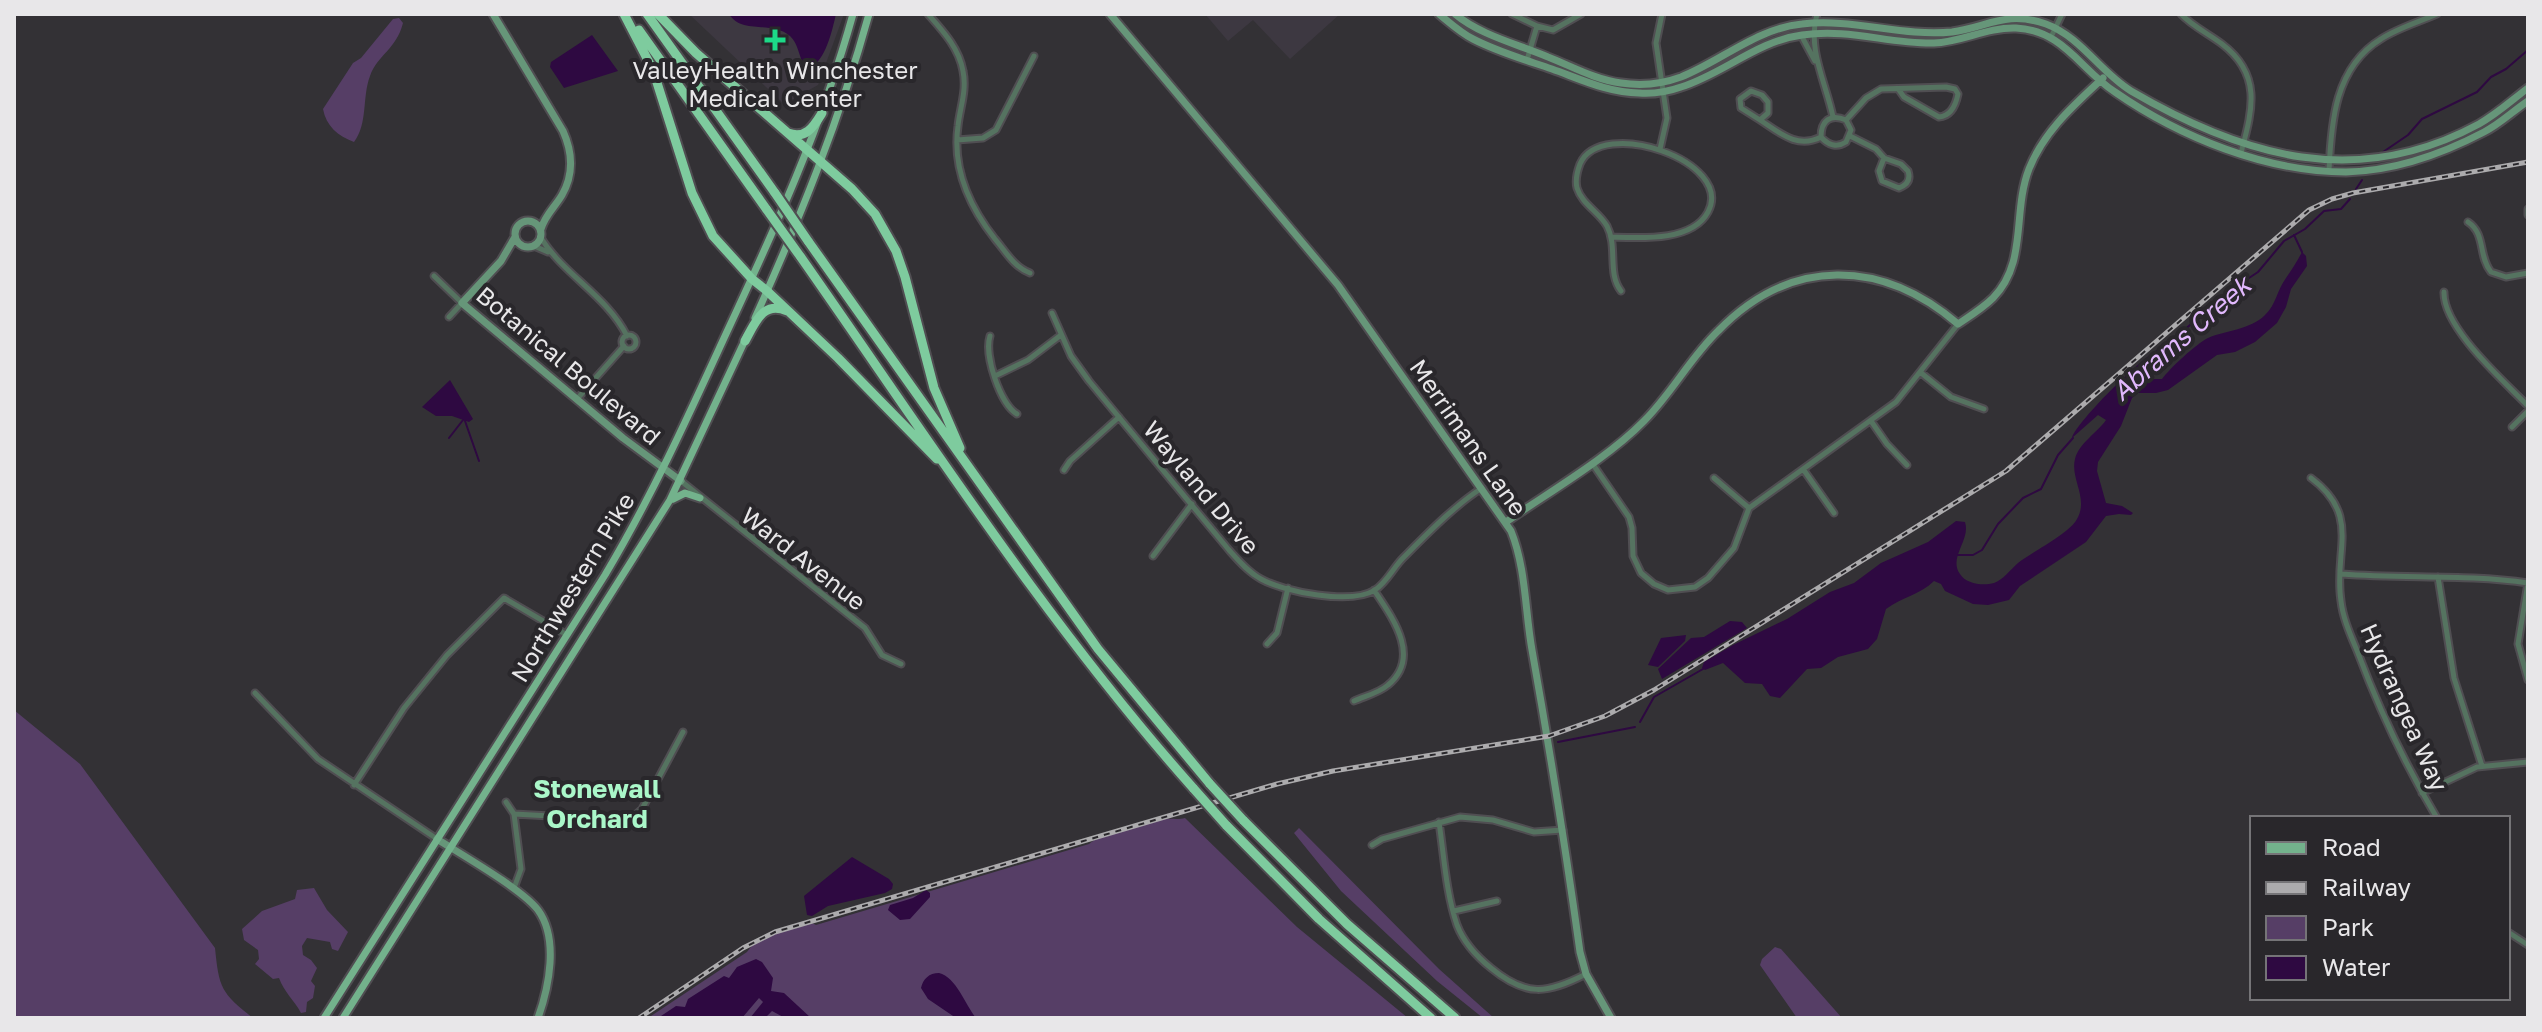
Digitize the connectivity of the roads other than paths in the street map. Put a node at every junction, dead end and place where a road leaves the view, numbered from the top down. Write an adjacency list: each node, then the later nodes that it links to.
1 (493, 14): 54 (main road)
2 (626, 14): 67 (highway); 106 (highway, bridge)
3 (647, 14): 104 (highway, bridge)
4 (658, 14): 42 (highway)
5 (853, 14): 38 (main road, Northwestern Pike)
6 (869, 14): 52 (main road, Northwestern Pike)
7 (928, 14): 45 (street)
8 (1110, 14): 98 (main road, Merrimans Lane)
9 (1439, 14): 29 (main road)
10 (1455, 14): 27 (main road)
11 (1512, 14): 22 (street)
12 (1581, 14): 22 (street)
13 (1662, 14): 33 (street)
14 (1817, 14): 21 (street)
15 (2062, 14): 23 (street)
16 (2181, 14): 46 (street)
17 (2437, 14): 19 (street)
18 (1808, 15): 21 (street)
19 (2425, 16): 51 (street)
20 (1988, 18): 21 (main road); 23 (main road)
21 (1814, 23): 24 (street); 33 (main road)
22 (1537, 26): 27 (street)
23 (2055, 28): 26 (street); 31 (main road)
24 (1815, 33): 25 (main road); 26 (main road); 30 (street)
25 (1801, 35): 30 (street); 36 (main road)
26 (2051, 37): 32 (main road)
27 (1531, 50): 29 (street); 33 (main road)
28 (1034, 56): 45 (street)
29 (1527, 60): 36 (main road)
30 (1816, 63): 39 (street)
31 (2107, 73): 32 (main road); 46 (main road)
32 (2100, 80): 49 (main road); 75 (main road)
33 (1662, 82): 36 (street)
34 (2528, 88): 51 (main road)
35 (1899, 90): 35 (street); 41 (street)
36 (1664, 92): 47 (street)
37 (2528, 101): 53 (main road)
38 (822, 113): 42 (highway); 48 (main road, Northwestern Pike)
39 (1833, 117): 41 (street); 44 (street)
40 (1760, 120): 40 (street); 44 (street)
41 (1846, 120): 43 (street)
42 (784, 131): 48 (highway)
43 (1850, 136): 44 (street); 50 (street)
44 (1821, 137)
45 (957, 140): 64 (street)
46 (2244, 143): 49 (street); 51 (main road)
47 (1660, 149): 59 (street); 59 (street)
48 (808, 151): 52 (highway); 67 (main road, Northwestern Pike)
49 (2241, 153): 53 (main road)
50 (1884, 158): 50 (street)
51 (2329, 160): 53 (street)
52 (821, 162): 68 (main road, Northwestern Pike); 104 (highway)
53 (2329, 171)
54 (555, 204): 55 (main road); 57 (main road)
55 (531, 220): 57 (main road); 58 (main road)
56 (2468, 222): 65 (street)
57 (541, 233): 61 (main road); 62 (street)
58 (515, 237): 60 (main road); 63 (main road)
59 (1611, 237): 69 (street)
60 (524, 246): 61 (main road); 63 (main road)
61 (534, 246): 62 (street)
62 (556, 257): 77 (street)
63 (501, 261): 71 (main road)
64 (1030, 273)
65 (2528, 273)
66 (434, 276): 71 (street, Botanical Boulevard)
67 (752, 279): 68 (highway); 92 (main road, Northwestern Pike)
68 (767, 291): 73 (highway); 79 (main road, Northwestern Pike)
69 (1621, 291)
70 (2444, 292): 85 (street)
71 (462, 303): 74 (street); 83 (main road, Botanical Boulevard)
72 (1052, 313): 76 (street, Wayland Drive)
73 (794, 316): 79 (highway); 106 (highway)
74 (449, 317)
75 (1958, 324): 81 (street); 90 (main road)
76 (1061, 335): 82 (street); 87 (street, Wayland Drive)
77 (627, 336): 80 (street); 80 (street)
78 (990, 336): 82 (street)
79 (745, 341): 97 (main road, Northwestern Pike)
80 (624, 346): 83 (street)
81 (1920, 372): 84 (street); 88 (street)
82 (995, 376): 86 (street)
83 (576, 400): 92 (main road, Botanical Boulevard)
84 (1984, 409)
85 (2528, 409): 89 (street)
86 (1017, 414)
87 (1119, 417): 94 (street); 101 (street, Wayland Drive)
88 (1871, 421): 91 (street); 93 (street)
89 (2512, 427)
90 (1591, 462): 102 (street); 105 (main road)
91 (1907, 465)
92 (664, 469): 97 (main road, Botanical Boulevard); 113 (main road, Northwestern Pike)
93 (1803, 469): 102 (street); 103 (street)
94 (1064, 470)
95 (1714, 478): 102 (street)
96 (2311, 478): 108 (street, Hydrangea Way)
97 (681, 481): 99 (street, Ward Avenue); 100 (main road, Northwestern Pike)
98 (1482, 488): 105 (main road, Merrimans Lane); 112 (street)
99 (700, 498): 100 (main road); 116 (street, Ward Avenue)
100 (668, 503): 115 (main road, Northwestern Pike)
101 (1192, 504): 107 (street); 111 (street, Wayland Drive)
102 (1749, 508)
103 (1834, 513)
104 (1004, 519): 143 (highway, bridge)
105 (1506, 522): 129 (main road, Merrimans Lane)
106 (990, 526): 142 (highway, bridge)
107 (1153, 556)
108 (2341, 574): 109 (street); 124 (street, Hydrangea Way)
109 (2438, 577): 110 (street); 122 (street)
110 (2528, 583): 117 (street)
111 (1288, 588): 112 (street, Wayland Drive); 114 (street)
112 (1374, 590): 119 (street)
113 (567, 635): 115 (main road); 123 (street); 130 (main road, Northwestern Pike)
114 (1267, 644)
115 (570, 657): 132 (main road, Northwestern Pike)
116 (901, 664)
117 (2528, 680)
118 (255, 693): 123 (street)
119 (1354, 701)
120 (683, 732): 126 (street)
121 (2528, 762): 122 (street)
122 (2482, 766): 124 (street)
123 (354, 785): 130 (street)
124 (2422, 793): 127 (street, Hydrangea Way)
125 (506, 802): 126 (street)
126 (514, 814): 133 (street)
127 (2436, 816)
128 (1439, 822): 129 (street); 131 (street); 135 (street)
129 (1563, 830): 138 (main road, Merrimans Lane)
130 (437, 839): 132 (main road); 139 (main road, Northwestern Pike)
131 (1372, 845)
132 (451, 847): 133 (main road); 140 (main road, Northwestern Pike)
133 (513, 889): 141 (main road)
134 (1497, 901): 135 (street)
135 (1454, 911): 138 (street)
136 (2510, 933): 137 (street)
137 (2528, 945)
138 (1586, 974): 144 (main road, Merrimans Lane)
139 (324, 1018)
140 (343, 1018)
141 (538, 1018)
142 (1431, 1018)
143 (1455, 1018)
144 (1611, 1018)

